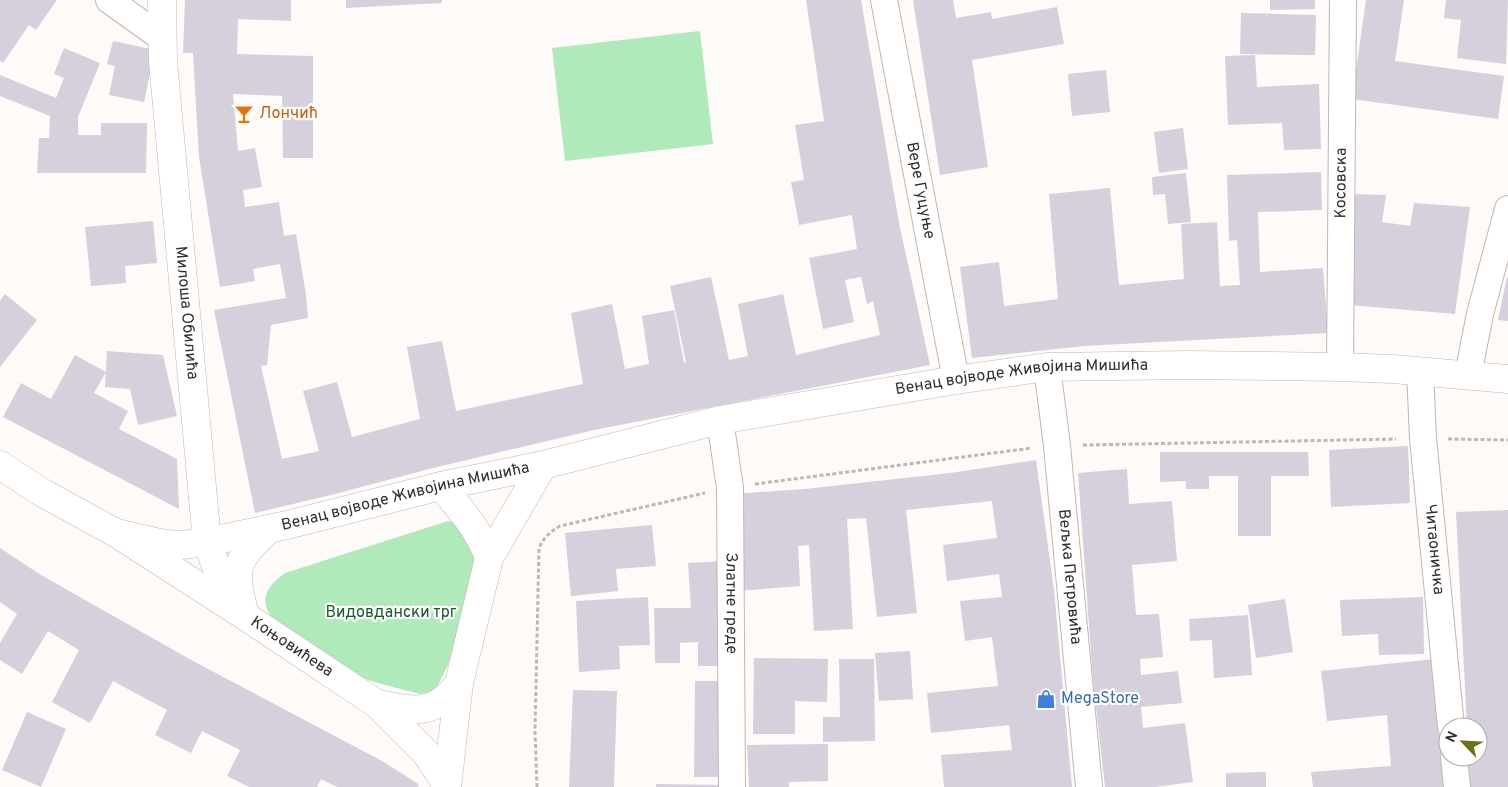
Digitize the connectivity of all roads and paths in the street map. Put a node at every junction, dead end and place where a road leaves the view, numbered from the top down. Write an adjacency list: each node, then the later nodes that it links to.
1 (109, 0): 5 (street)
2 (162, 0): 5 (main road, Милоша Обилића)
3 (884, 0): 12 (street, Вере Гуцуње)
4 (1343, 0): 8 (street, Косовска)
5 (162, 38): 23 (main road, Милоша Обилића)
6 (1508, 210): 10 (street)
7 (1047, 367): 8 (main road, Венац војводе Живојина Мишића); 12 (main road, Венац војводе Живојина Мишића); 16 (street, Вељка Петровића)
8 (1340, 367): 9 (main road, Венац војводе Живојина Мишића)
9 (1420, 371): 10 (main road, Венац војводе Живојина Мишића); 14 (street, Читаоничка)
10 (1468, 375): 11 (main road, Венац војводе Живојина Мишића)
11 (1508, 379)
12 (956, 380): 13 (main road, Венац војводе Живојина Мишића)
13 (720, 420): 18 (main road, Венац војводе Живојина Мишића); 20 (street, Златне греде)
14 (1423, 438): 15 (path); 16 (path); 28 (street, Читаоничка)
15 (1508, 440)
16 (1057, 446): 20 (path); 33 (street, Вељка Петровића)
17 (0, 465): 22 (main road, Коњовићева)
18 (543, 465): 19 (main road, Венац војводе Живојина Мишића); 24 (main road, Венац војводе Живојина Мишића)
19 (440, 486): 21 (main road, Венац војводе Живојина Мишића); 24 (main road)
20 (730, 488): 31 (path); 32 (street, Златне греде)
21 (269, 529): 23 (main road, Коњовићева); 25 (main road)
22 (116, 533): 23 (main road, Коњовићева); 25 (main road, Коњовићева)
23 (207, 542): 25 (main road, Милоша Обилића)
24 (489, 558): 26 (main road, Венац војводе Живојина Мишића)
25 (245, 616): 27 (main road, Коњовићева)
26 (459, 683): 27 (main road); 30 (main road, Венац војводе Живојина Мишића)
27 (377, 704): 30 (main road, Коњовићева)
28 (1450, 717)
29 (1455, 767): 34 (street)
30 (447, 786)
31 (537, 787)
32 (732, 787)
33 (1089, 787)
34 (1457, 787)

